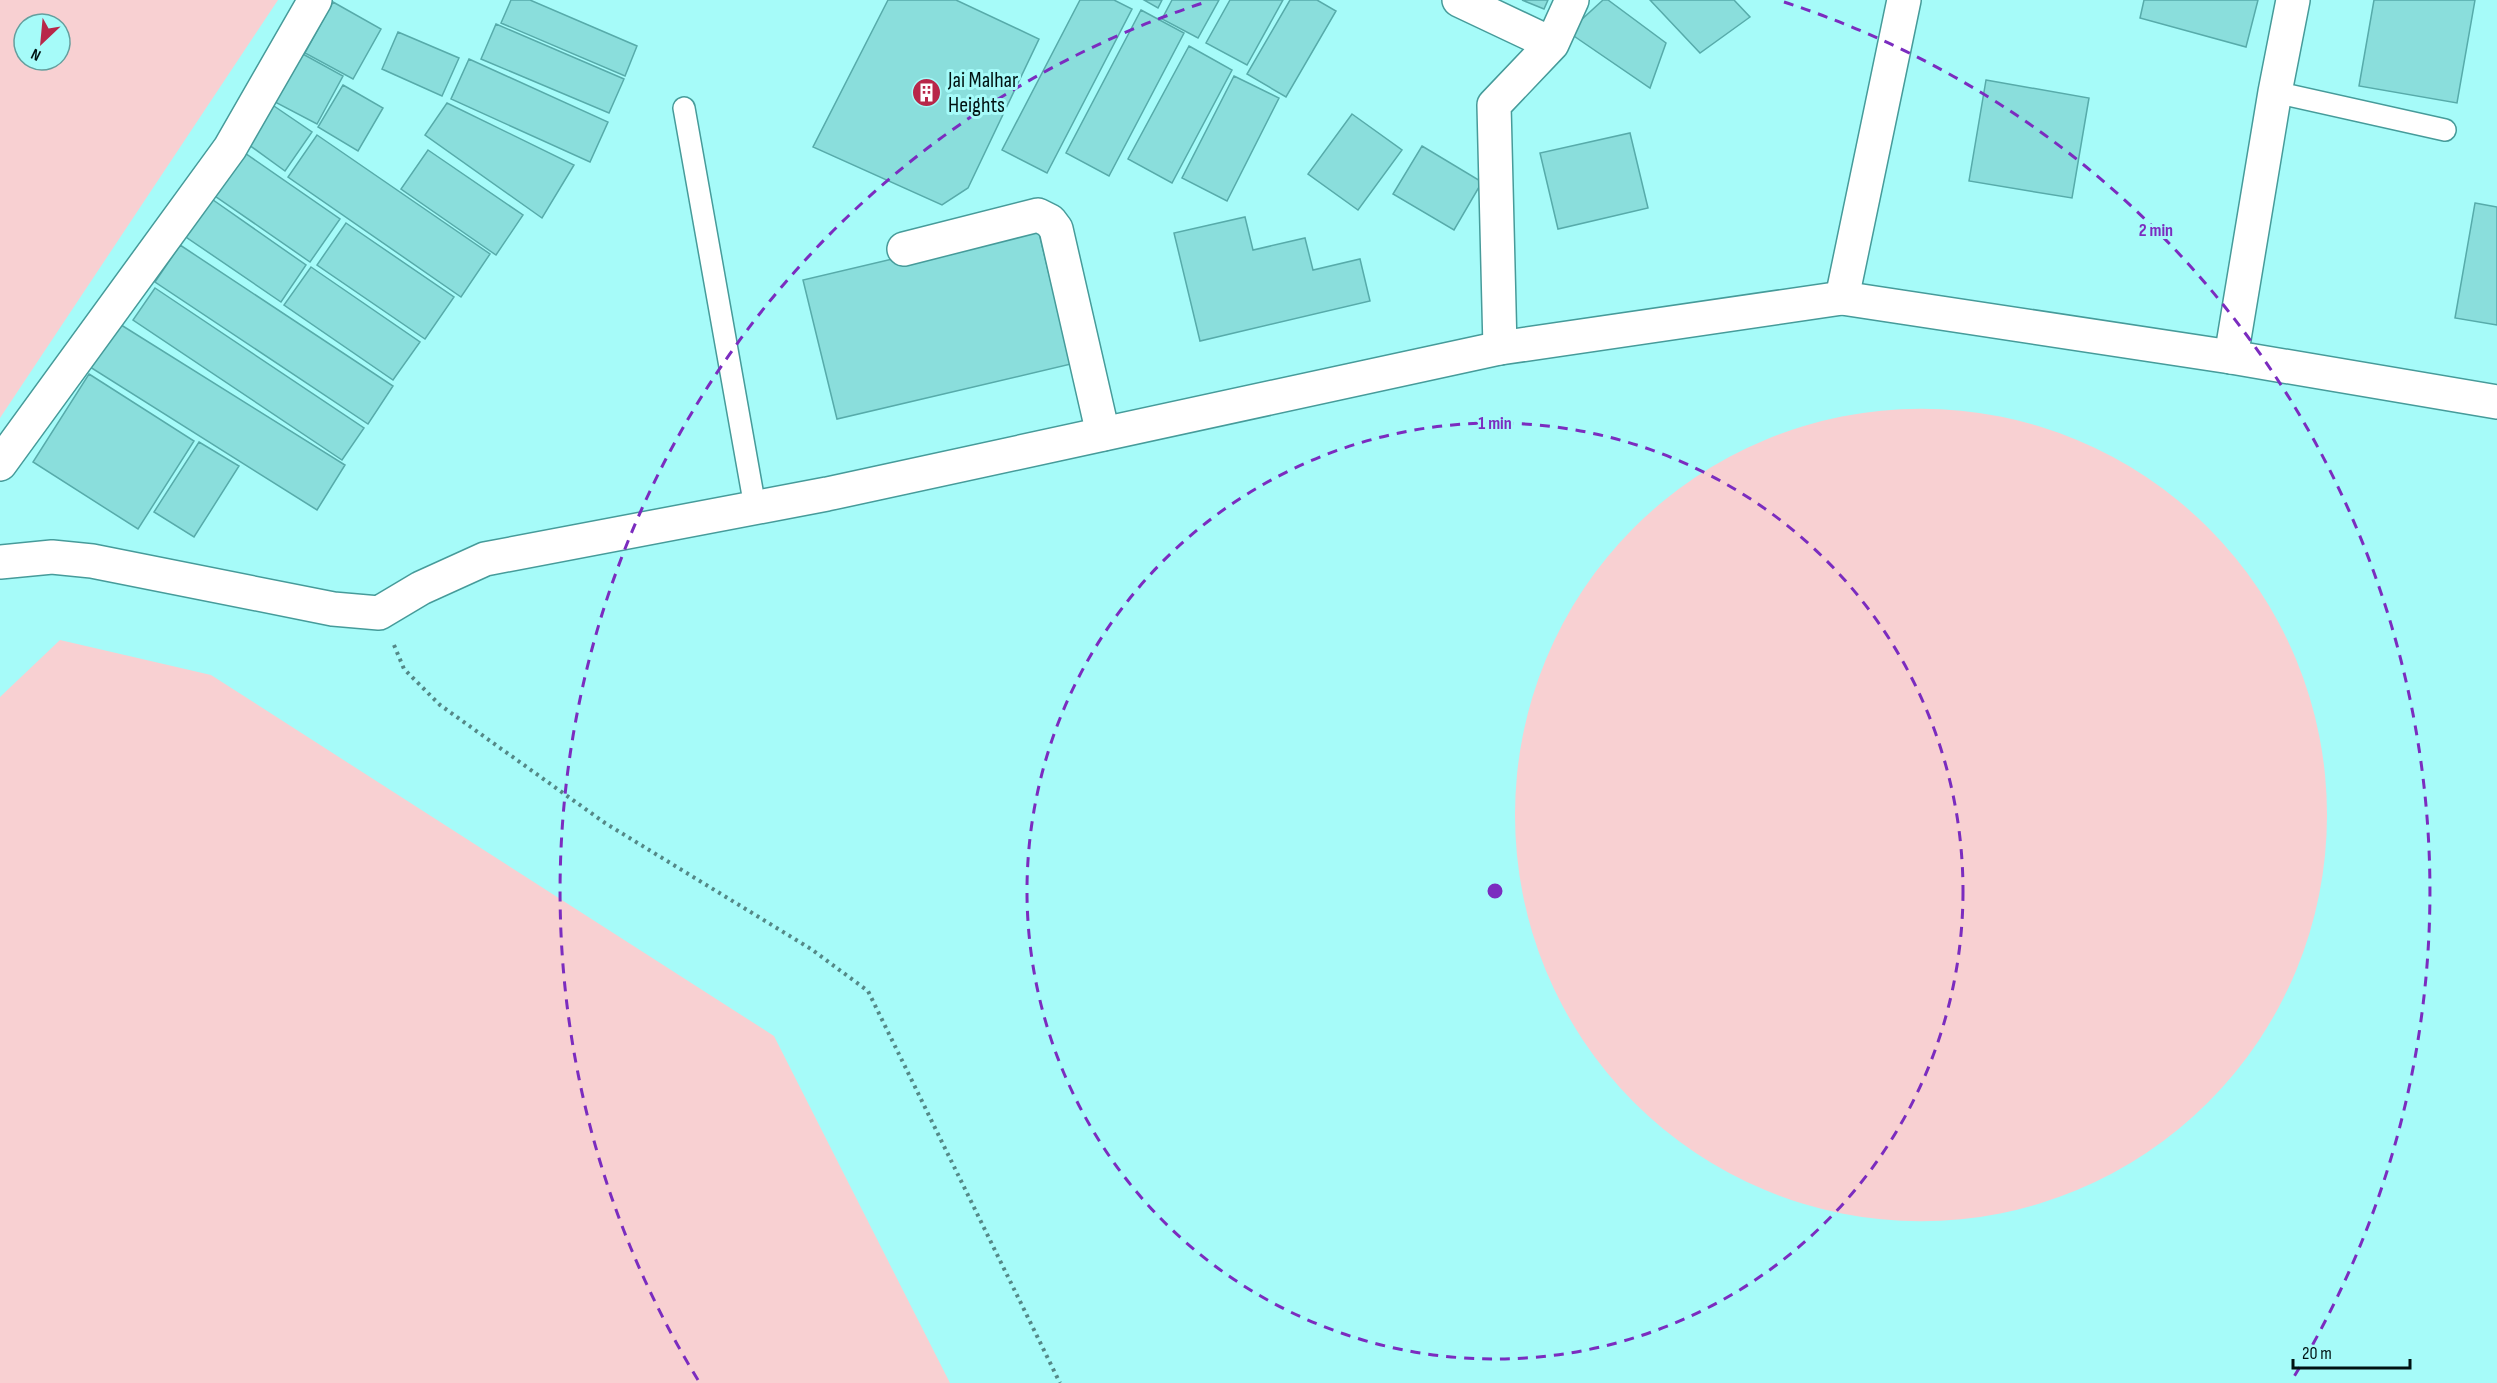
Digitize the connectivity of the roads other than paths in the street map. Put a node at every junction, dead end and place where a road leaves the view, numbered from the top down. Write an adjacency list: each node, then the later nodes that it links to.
1 (315, 0): 16 (street)
2 (1459, 0): 6 (street)
3 (1572, 0): 6 (street)
4 (1904, 0): 11 (street)
5 (2293, 0): 7 (street)
6 (1552, 44): 12 (street)
7 (2275, 92): 9 (lane); 13 (street)
8 (684, 108): 17 (lane)
9 (2445, 130)
10 (904, 249): 15 (street)
11 (1842, 298): 12 (street); 13 (street)
12 (1500, 348): 15 (street)
13 (2231, 357): 14 (street)
14 (2497, 402)
15 (1103, 434): 17 (street)
16 (0, 464)
17 (755, 507): 18 (street)
18 (0, 562)

